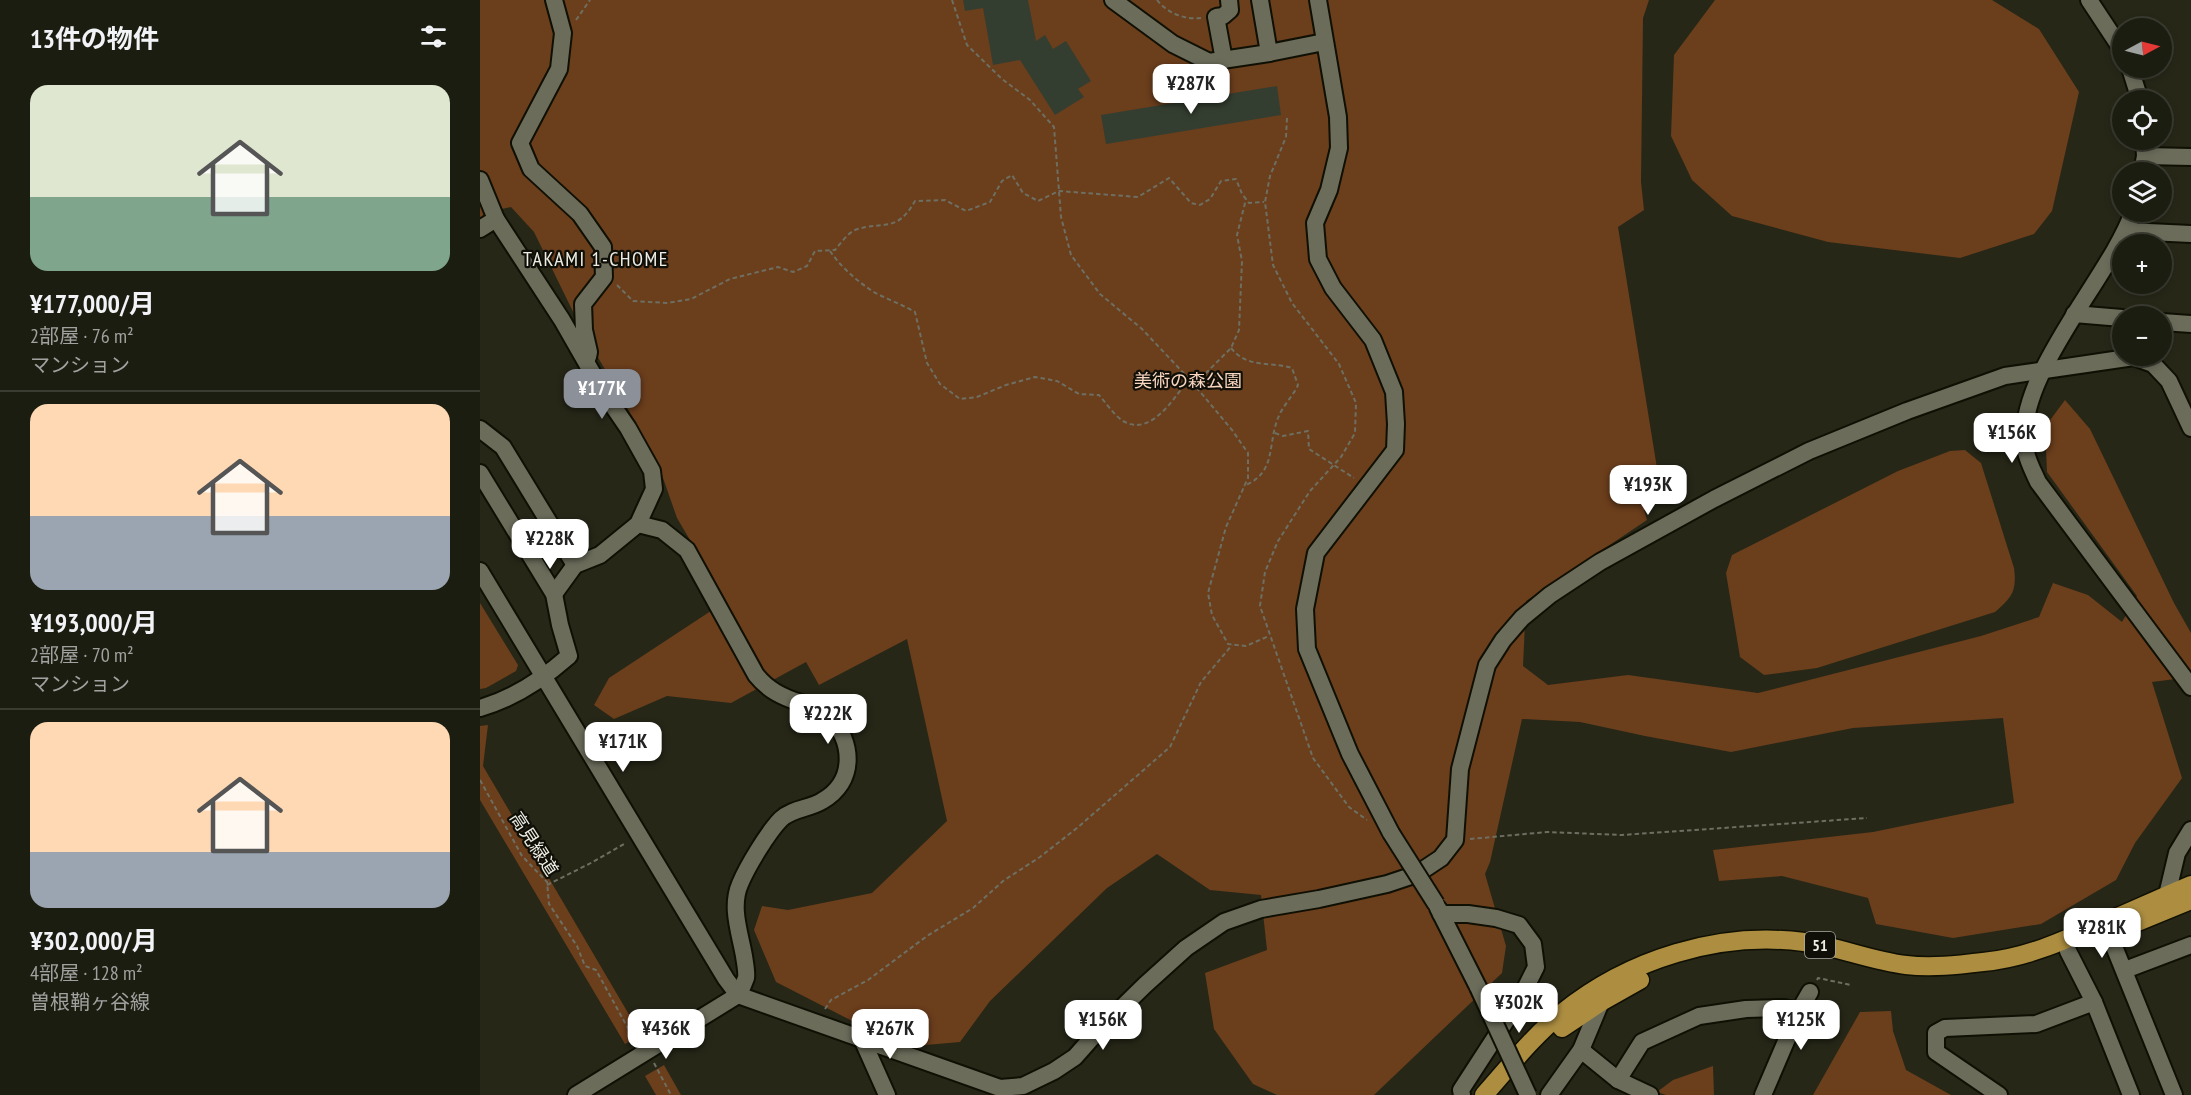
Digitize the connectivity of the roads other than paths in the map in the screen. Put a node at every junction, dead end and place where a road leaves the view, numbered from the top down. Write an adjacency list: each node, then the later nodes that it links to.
1 (554, 0): 23 (street)
2 (1113, 0): 10 (street)
3 (1229, 0): 10 (street)
4 (1260, 0): 9 (street)
5 (1318, 0): 8 (street)
6 (2089, 0): 7 (street)
7 (2112, 35)
8 (1324, 42): 9 (street); 39 (street, bridge)
9 (1269, 52): 10 (street)
10 (1224, 60)
11 (2144, 156): 12 (street)
12 (2191, 157)
13 (480, 180): 14 (street)
14 (496, 219): 16 (street); 23 (street)
15 (2130, 222): 17 (street)
16 (480, 229)
17 (2127, 231): 18 (street); 19 (street)
18 (2191, 234)
19 (2074, 314): 20 (street); 24 (street)
20 (2112, 317)
21 (2172, 323): 22 (street)
22 (2191, 324)
23 (587, 363): 28 (street)
24 (2043, 370): 25 (street); 33 (street); 52 (street)
25 (2191, 428)
26 (480, 429): 29 (street)
27 (480, 473): 31 (street)
28 (638, 524): 29 (street); 45 (street)
29 (575, 565): 31 (street)
30 (480, 571): 32 (street)
31 (554, 594): 32 (street)
32 (544, 675): 34 (street); 45 (street)
33 (2191, 687)
34 (480, 708)
35 (2191, 830): 37 (street)
36 (2191, 885): 37 (main road, 51)
37 (2167, 895): 56 (main road, 51)
38 (2191, 900): 40 (main road, 51)
39 (1439, 909): 55 (street); 58 (street, bridge)
40 (2109, 934): 42 (main road, 51); 43 (street)
41 (2191, 945): 43 (street)
42 (2068, 951): 46 (main road, 51); 47 (street)
43 (2125, 970): 64 (street)
44 (1810, 992): 48 (street)
45 (738, 995): 49 (street); 53 (street)
46 (1601, 1002): 50 (street); 57 (main road, 51)
47 (2094, 1002): 62 (street); 63 (street)
48 (1799, 1011): 51 (street); 61 (street)
49 (862, 1039): 52 (street); 54 (street)
50 (1581, 1050): 51 (street); 59 (street)
51 (1618, 1080): 60 (street)
52 (1022, 1090)
53 (576, 1095)
54 (887, 1095)
55 (1462, 1095)
56 (1484, 1095)
57 (1499, 1095)
58 (1528, 1095)
59 (1549, 1095)
60 (1650, 1095)
61 (1763, 1095)
62 (1999, 1095)
63 (2131, 1095)
64 (2174, 1095)

